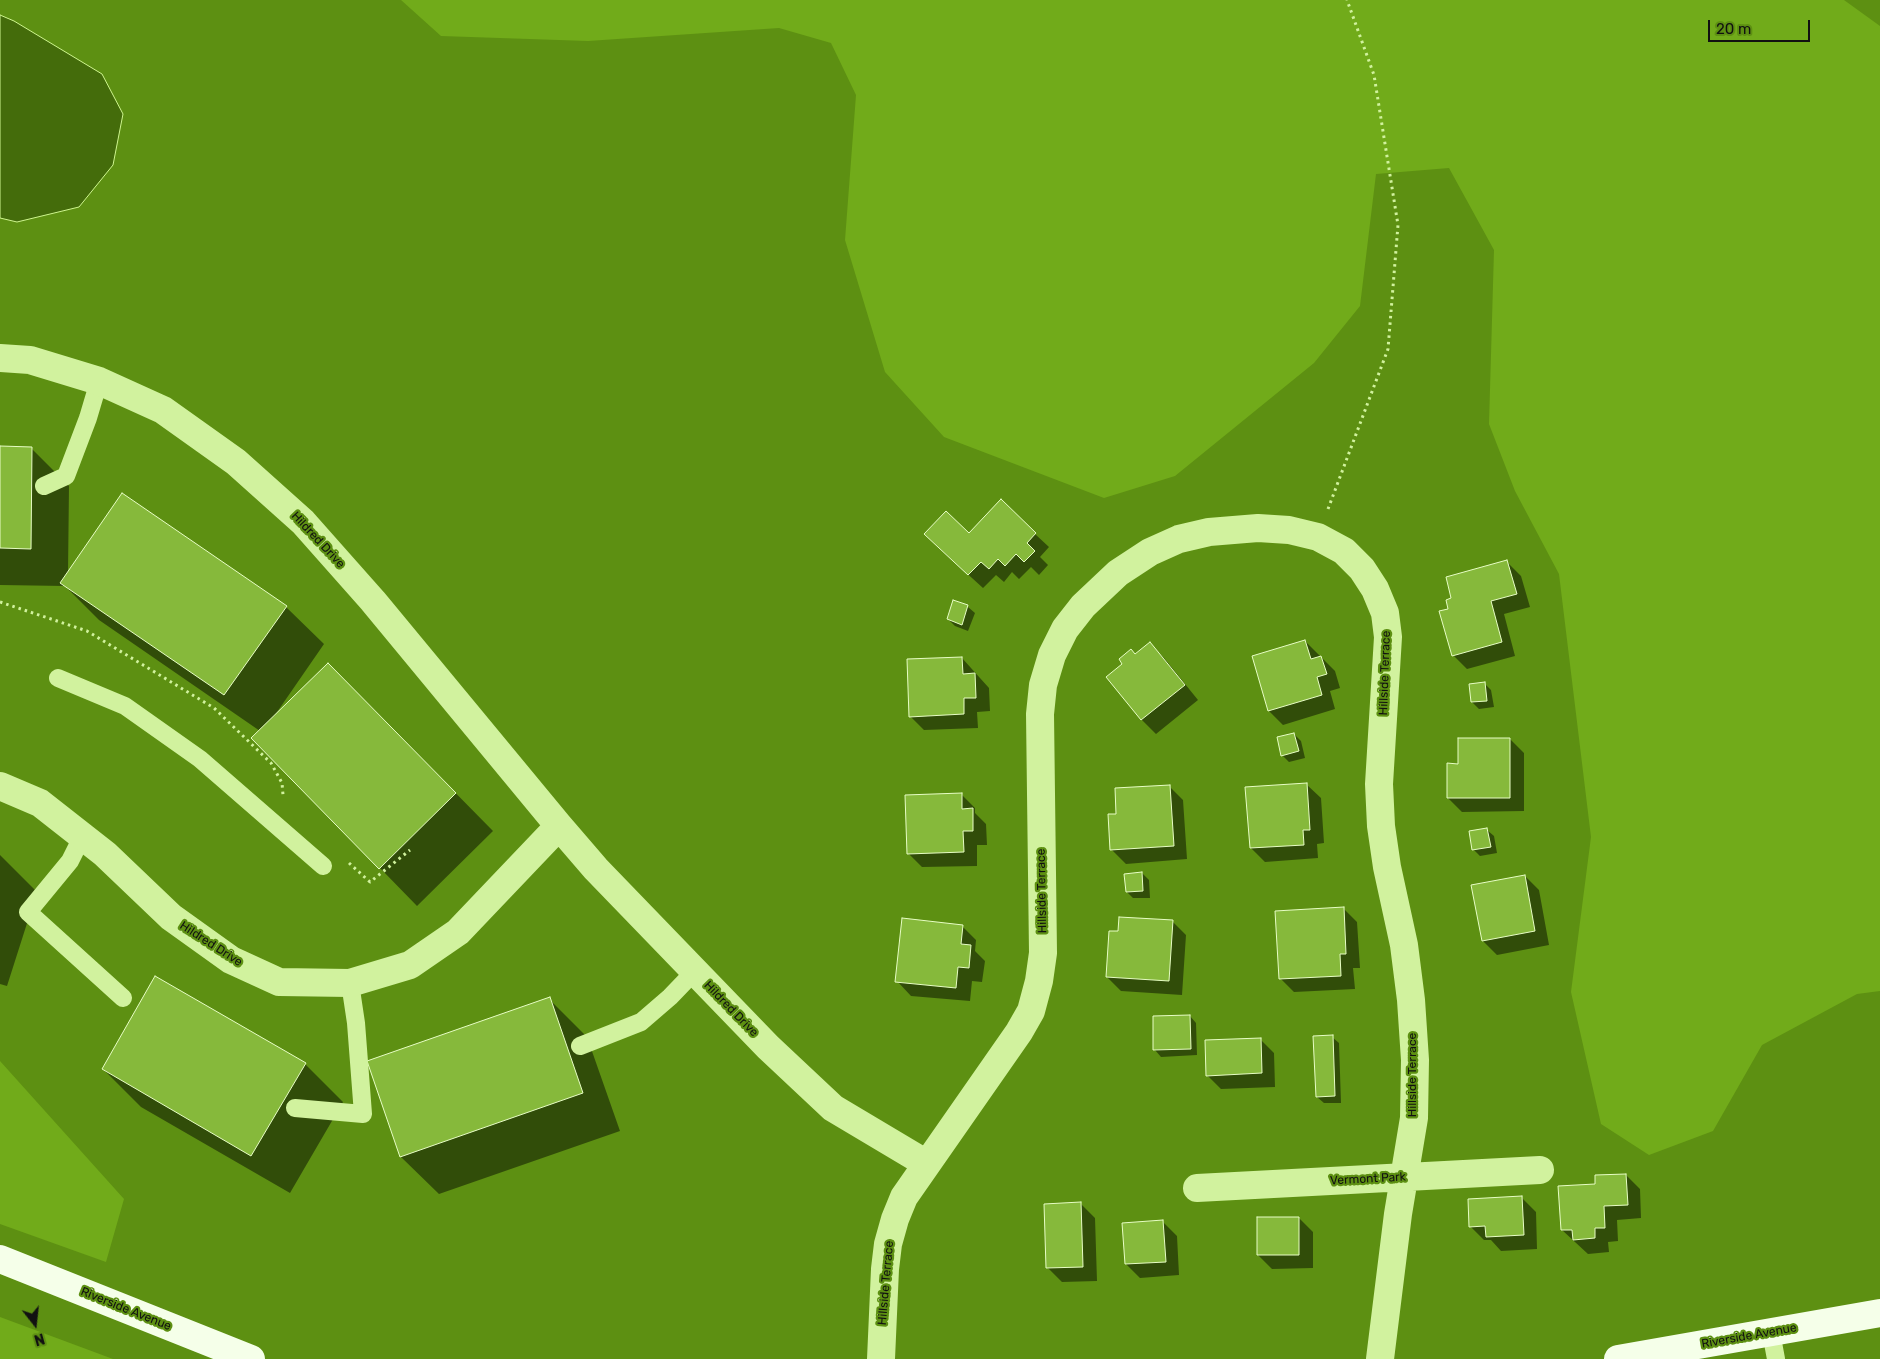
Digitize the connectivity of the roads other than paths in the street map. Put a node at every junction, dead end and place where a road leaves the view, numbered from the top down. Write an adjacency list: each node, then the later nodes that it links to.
1 (0, 358): 2 (street, Hildred Drive)
2 (98, 381): 3 (lane); 6 (street, Hildred Drive)
3 (44, 486)
4 (58, 678): 8 (lane)
5 (0, 786): 7 (street, Hildred Drive)
6 (559, 826): 9 (street, Hildred Drive); 10 (street, Hildred Drive)
7 (82, 837): 10 (street, Hildred Drive); 11 (lane)
8 (322, 866)
9 (695, 971): 12 (lane); 14 (street, Hildred Drive)
10 (350, 983): 13 (lane)
11 (123, 998)
12 (580, 1046)
13 (295, 1108)
14 (927, 1164): 16 (street, Hillside Terrace); 22 (street, Hillside Terrace)
15 (1540, 1170): 16 (street, Vermont Park)
16 (1405, 1177): 17 (street, Vermont Park); 23 (street, Hillside Terrace)
17 (1197, 1188)
18 (0, 1259): 21 (main road, Riverside Avenue)
19 (1880, 1313): 20 (main road, Riverside Avenue)
20 (1771, 1332): 24 (main road, Riverside Avenue); 25 (lane)
21 (251, 1359)
22 (880, 1359)
23 (1380, 1359)
24 (1618, 1359)
25 (1776, 1359)

